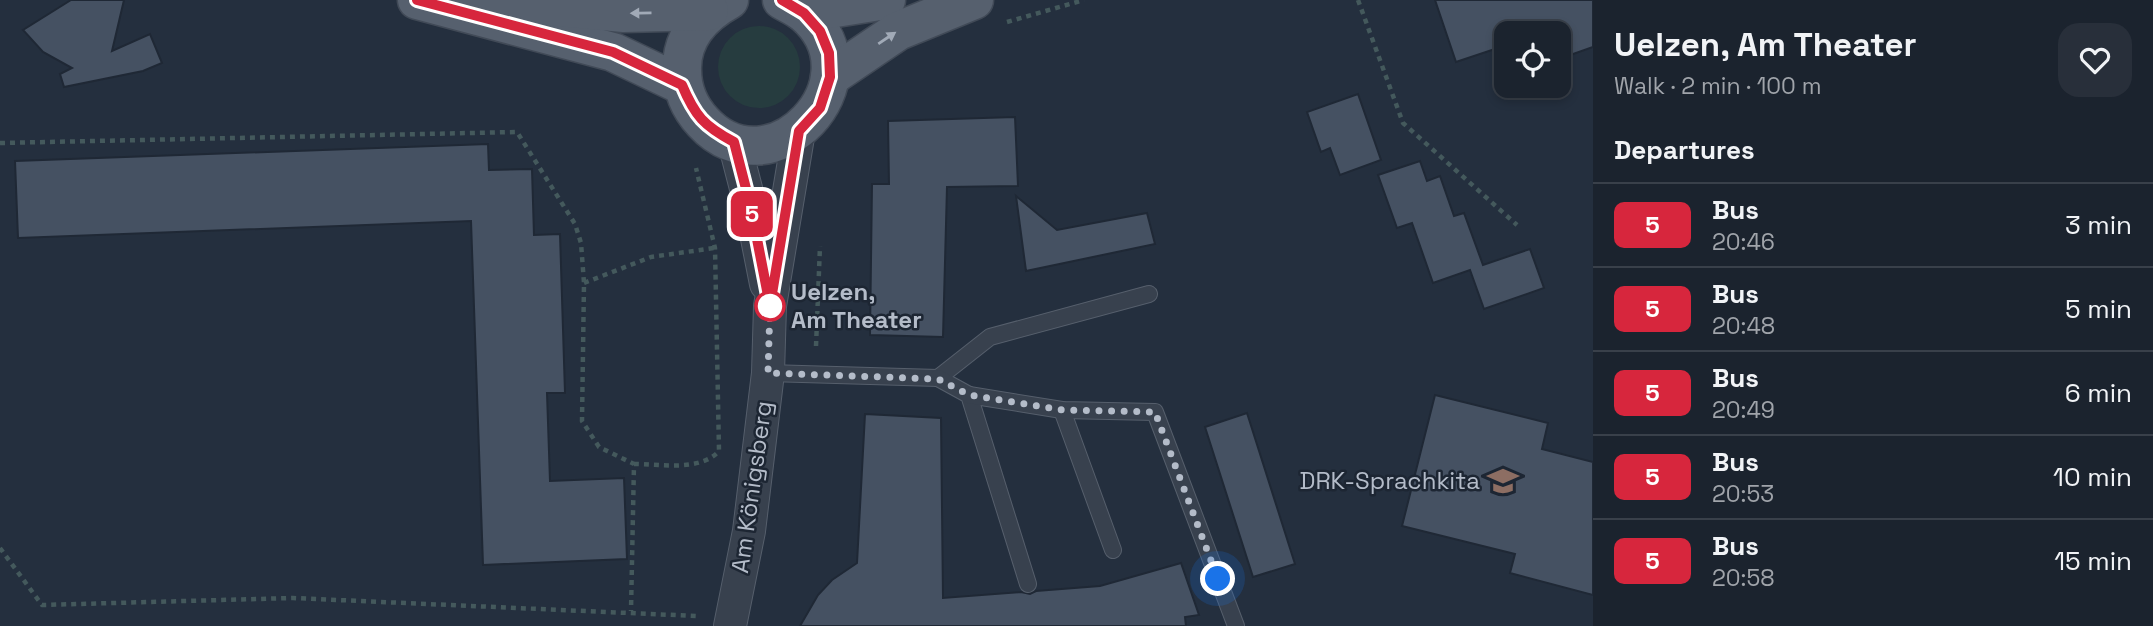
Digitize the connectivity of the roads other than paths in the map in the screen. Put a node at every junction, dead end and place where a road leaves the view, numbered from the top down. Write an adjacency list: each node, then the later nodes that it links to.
1 (417, 0): 8 (main road)
2 (483, 0): 5 (main road, one-way to 2)
3 (886, 0): 6 (main road)
4 (974, 0): 7 (main road, one-way to 4)
5 (719, 6): 8 (main road)
6 (793, 6): 7 (main road)
7 (830, 77): 9 (main road)
8 (682, 85): 10 (main road)
9 (799, 131): 10 (main road); 12 (street, Am Königsberg)
10 (734, 142): 12 (street, Am Königsberg)
11 (1149, 294): 14 (lane)
12 (770, 306): 13 (street, Am Königsberg)
13 (768, 373): 14 (lane); 19 (street, Am Königsberg)
14 (938, 379): 15 (lane)
15 (969, 395): 16 (lane); 18 (lane)
16 (1062, 410): 17 (lane); 20 (lane)
17 (1114, 550)
18 (1028, 584)
19 (731, 622)
20 (1236, 626)

